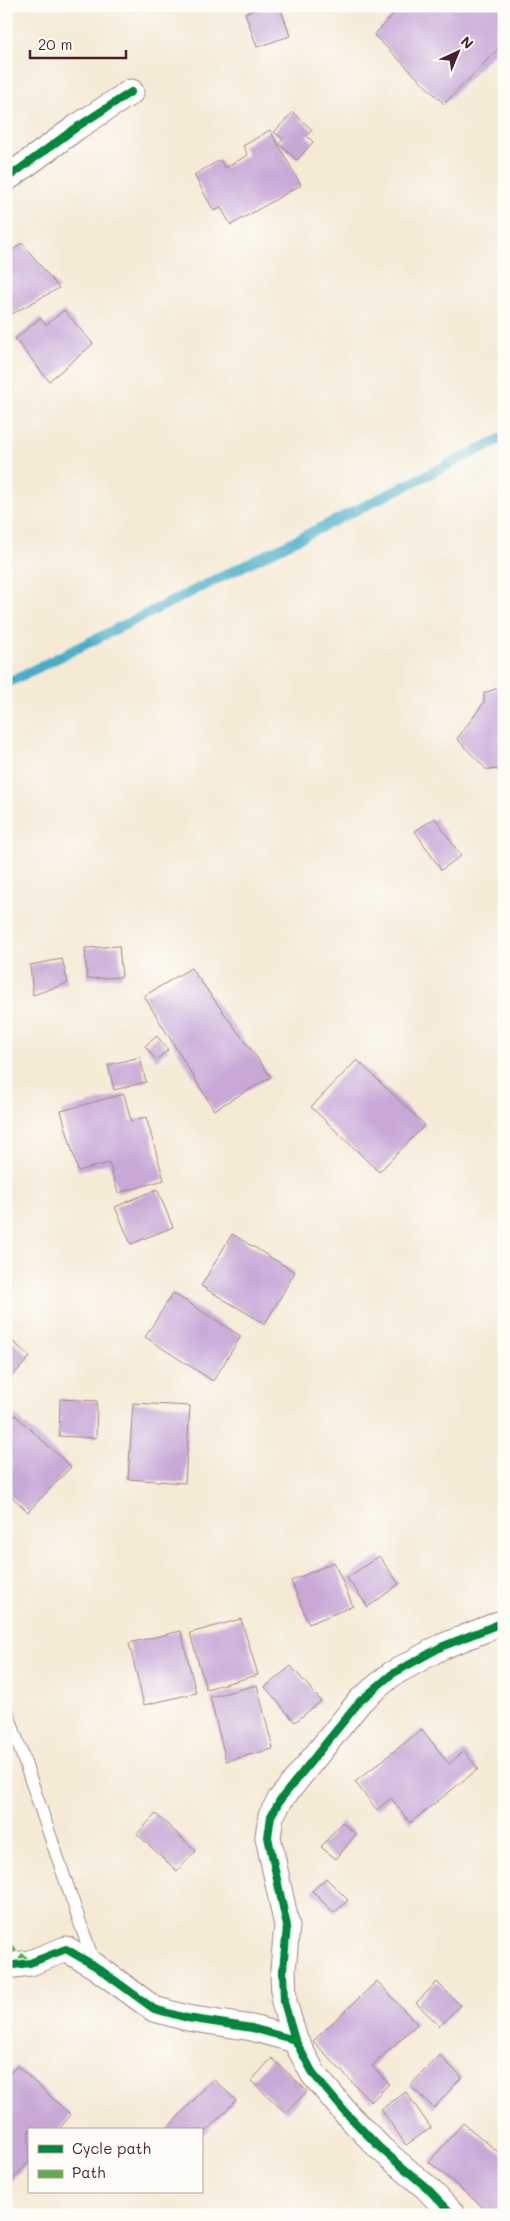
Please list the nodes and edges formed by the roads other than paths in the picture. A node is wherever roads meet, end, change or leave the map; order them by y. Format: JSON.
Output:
{"nodes":[{"id":1,"x":131,"y":92,"type":"dead end"},
{"id":2,"x":6,"y":179,"type":"edge"},
{"id":3,"x":504,"y":1622,"type":"edge"},
{"id":4,"x":6,"y":1708,"type":"edge"},
{"id":5,"x":6,"y":1966,"type":"edge"},
{"id":6,"x":95,"y":1966,"type":"junction"},
{"id":7,"x":295,"y":2040,"type":"junction"},
{"id":8,"x":453,"y":2215,"type":"edge"}],
"edges":[{"from":1,"to":2,"type":"street"},
{"from":3,"to":7,"type":"street"},
{"from":4,"to":6,"type":"lane"},
{"from":5,"to":6,"type":"street"},
{"from":6,"to":7,"type":"street"},
{"from":7,"to":8,"type":"street"}]}
